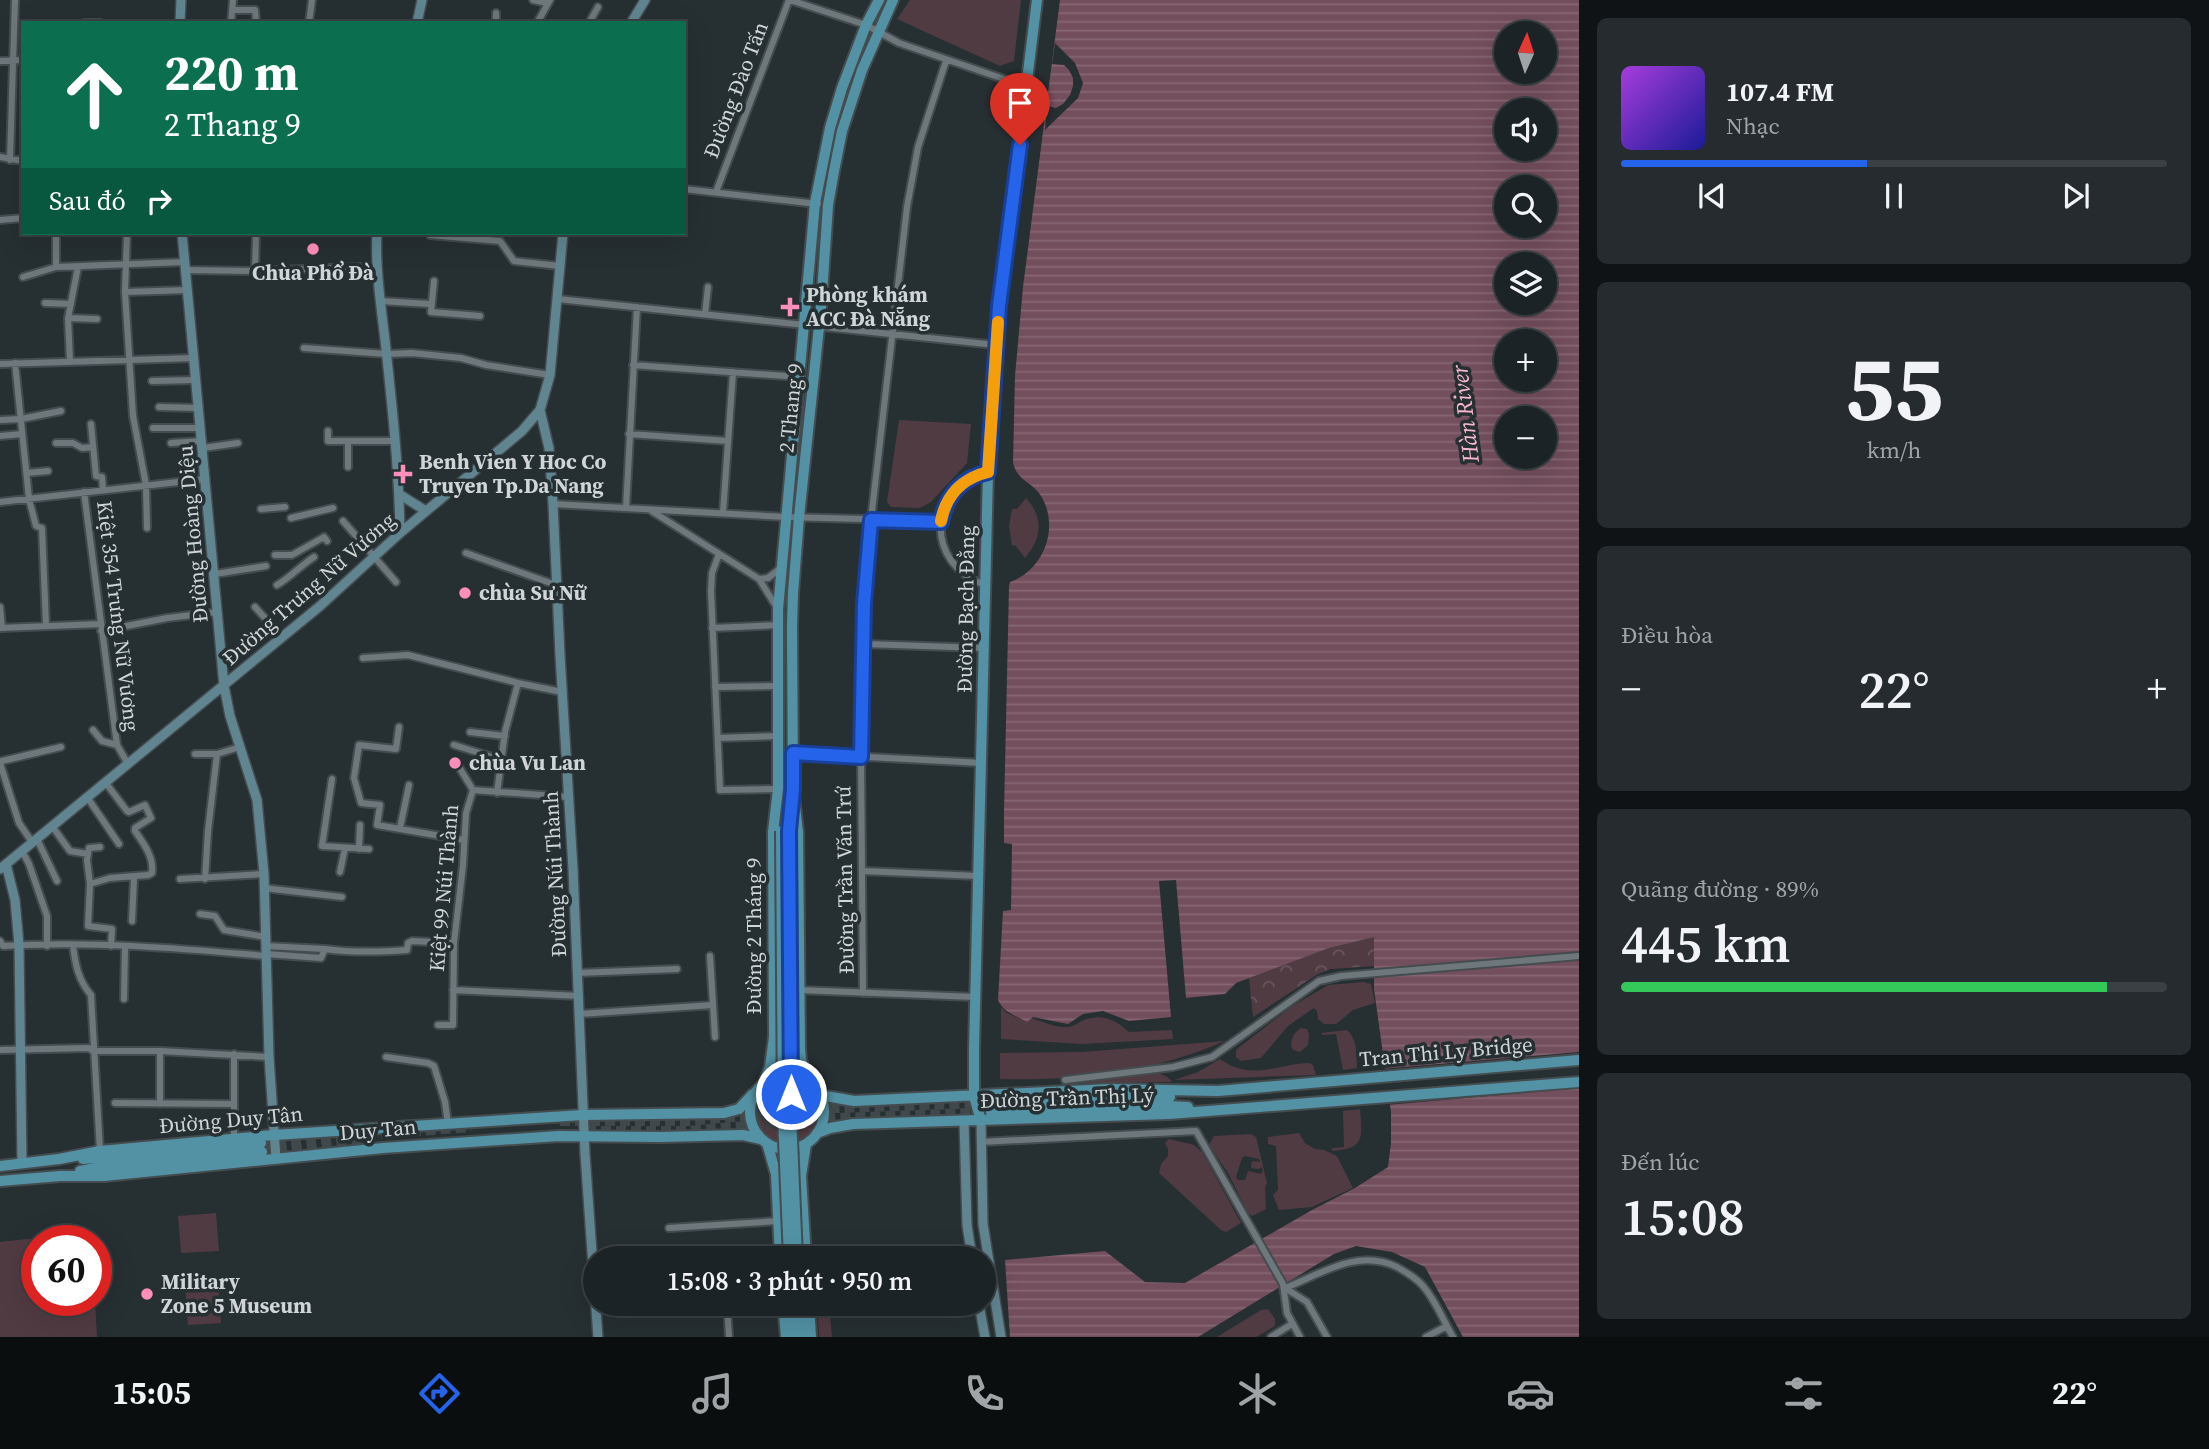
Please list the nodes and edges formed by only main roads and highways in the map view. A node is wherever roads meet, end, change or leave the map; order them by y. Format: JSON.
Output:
{"nodes":[{"id":1,"x":181,"y":0,"type":"edge"},
{"id":2,"x":422,"y":0,"type":"edge"},
{"id":3,"x":645,"y":0,"type":"edge"},
{"id":4,"x":879,"y":0,"type":"edge"},
{"id":5,"x":893,"y":0,"type":"edge"},
{"id":6,"x":1037,"y":0,"type":"edge"},
{"id":7,"x":180,"y":21,"type":"edge"},
{"id":8,"x":417,"y":21,"type":"edge"},
{"id":9,"x":632,"y":21,"type":"edge"},
{"id":10,"x":182,"y":235,"type":"edge"},
{"id":11,"x":377,"y":235,"type":"edge"},
{"id":12,"x":564,"y":235,"type":"edge"},
{"id":13,"x":540,"y":410,"type":"junction"},
{"id":14,"x":399,"y":494,"type":"junction"},
{"id":15,"x":426,"y":511,"type":"junction"},
{"id":16,"x":400,"y":533,"type":"junction"},
{"id":17,"x":224,"y":686,"type":"junction"},
{"id":18,"x":778,"y":789,"type":"junction"},
{"id":19,"x":793,"y":789,"type":"junction"},
{"id":20,"x":785,"y":831,"type":"junction"},
{"id":21,"x":3,"y":866,"type":"edge"},
{"id":22,"x":1579,"y":1060,"type":"edge"},
{"id":23,"x":764,"y":1082,"type":"junction"},
{"id":24,"x":809,"y":1082,"type":"junction"},
{"id":25,"x":1317,"y":1083,"type":"joint"},
{"id":26,"x":1579,"y":1083,"type":"edge"},
{"id":27,"x":1218,"y":1091,"type":"junction"},
{"id":28,"x":754,"y":1094,"type":"junction"},
{"id":29,"x":820,"y":1094,"type":"junction"},
{"id":30,"x":974,"y":1096,"type":"junction"},
{"id":31,"x":894,"y":1099,"type":"junction"},
{"id":32,"x":1319,"y":1104,"type":"joint"},
{"id":33,"x":1222,"y":1110,"type":"junction"},
{"id":34,"x":583,"y":1115,"type":"junction"},
{"id":35,"x":674,"y":1115,"type":"junction"},
{"id":36,"x":964,"y":1121,"type":"junction"},
{"id":37,"x":981,"y":1121,"type":"junction"},
{"id":38,"x":896,"y":1123,"type":"junction"},
{"id":39,"x":416,"y":1126,"type":"junction"},
{"id":40,"x":817,"y":1133,"type":"junction"},
{"id":41,"x":274,"y":1135,"type":"junction"},
{"id":42,"x":584,"y":1137,"type":"junction"},
{"id":43,"x":675,"y":1137,"type":"junction"},
{"id":44,"x":764,"y":1141,"type":"junction"},
{"id":45,"x":806,"y":1144,"type":"junction"},
{"id":46,"x":418,"y":1146,"type":"junction"},
{"id":47,"x":59,"y":1159,"type":"junction"},
{"id":48,"x":276,"y":1159,"type":"junction"},
{"id":49,"x":22,"y":1163,"type":"junction"},
{"id":50,"x":0,"y":1166,"type":"edge"},
{"id":51,"x":60,"y":1176,"type":"junction"},
{"id":52,"x":0,"y":1181,"type":"edge"},
{"id":53,"x":985,"y":1238,"type":"junction"},
{"id":54,"x":969,"y":1240,"type":"junction"},
{"id":55,"x":779,"y":1246,"type":"edge"},
{"id":56,"x":788,"y":1246,"type":"edge"},
{"id":57,"x":796,"y":1246,"type":"edge"},
{"id":58,"x":805,"y":1246,"type":"edge"},
{"id":59,"x":970,"y":1246,"type":"edge"},
{"id":60,"x":784,"y":1316,"type":"edge"},
{"id":61,"x":793,"y":1316,"type":"edge"},
{"id":62,"x":801,"y":1316,"type":"edge"},
{"id":63,"x":810,"y":1316,"type":"edge"},
{"id":64,"x":981,"y":1316,"type":"edge"},
{"id":65,"x":598,"y":1337,"type":"edge"},
{"id":66,"x":786,"y":1337,"type":"edge"},
{"id":67,"x":795,"y":1337,"type":"edge"},
{"id":68,"x":803,"y":1337,"type":"edge"},
{"id":69,"x":811,"y":1337,"type":"edge"},
{"id":70,"x":985,"y":1337,"type":"edge"},
{"id":71,"x":1001,"y":1337,"type":"edge"}],
"edges":[{"from":1,"to":7,"type":"main road"},
{"from":2,"to":8,"type":"main road"},
{"from":3,"to":9,"type":"main road"},
{"from":4,"to":18,"type":"main road","name":"2 Thang 9"},
{"from":5,"to":19,"type":"main road","name":"2 Thang 9"},
{"from":6,"to":30,"type":"main road","name":"Đường Bạch Đằng"},
{"from":10,"to":17,"type":"main road","name":"Đường Hoàng Diệu"},
{"from":11,"to":14,"type":"main road"},
{"from":12,"to":13,"type":"main road","name":"Đường Trưng Nữ Vương"},
{"from":13,"to":15,"type":"main road","name":"Đường Trưng Nữ Vương"},
{"from":13,"to":34,"type":"main road","name":"Đường Núi Thành"},
{"from":14,"to":15,"type":"main road"},
{"from":14,"to":16,"type":"main road"},
{"from":15,"to":16,"type":"main road","name":"Đường Trưng Nữ Vương"},
{"from":16,"to":17,"type":"main road","name":"Đường Trưng Nữ Vương"},
{"from":17,"to":21,"type":"main road","name":"Đường Trưng Nữ Vương"},
{"from":17,"to":41,"type":"main road","name":"Đường Hoàng Diệu"},
{"from":18,"to":20,"type":"main road","name":"2 Thang 9"},
{"from":18,"to":23,"type":"main road","name":"Đường 2 Tháng 9"},
{"from":19,"to":20,"type":"main road","name":"2 Thang 9"},
{"from":19,"to":24,"type":"main road"},
{"from":20,"to":56,"type":"main road","bridge":true},
{"from":20,"to":57,"type":"main road","bridge":true},
{"from":21,"to":49,"type":"main road"},
{"from":22,"to":25,"type":"main road","name":"Tran Thi Ly Bridge"},
{"from":23,"to":24,"type":"main road"},
{"from":23,"to":28,"type":"main road"},
{"from":24,"to":29,"type":"main road"},
{"from":25,"to":27,"type":"main road","name":"Đường Trần Thị Lý"},
{"from":26,"to":32,"type":"main road","name":"Tran Thi Ly Bridge"},
{"from":27,"to":30,"type":"main road","name":"Đường Trần Thị Lý"},
{"from":27,"to":33,"type":"main road"},
{"from":28,"to":35,"type":"main road","name":"Đường Duy Tân"},
{"from":28,"to":44,"type":"main road"},
{"from":29,"to":31,"type":"main road","name":"Đường Trần Thị Lý"},
{"from":29,"to":40,"type":"main road"},
{"from":30,"to":31,"type":"main road","name":"Đường Trần Thị Lý"},
{"from":30,"to":36,"type":"main road"},
{"from":30,"to":37,"type":"main road"},
{"from":31,"to":38,"type":"main road"},
{"from":32,"to":33,"type":"main road","name":"Đường Trần Thị Lý"},
{"from":33,"to":37,"type":"main road","name":"Đường Trần Thị Lý"},
{"from":34,"to":35,"type":"main road","name":"Đường Duy Tân"},
{"from":34,"to":39,"type":"main road","name":"Đường Duy Tân"},
{"from":34,"to":42,"type":"main road","name":"Đường Núi Thành"},
{"from":35,"to":43,"type":"main road"},
{"from":36,"to":37,"type":"main road","name":"Đường Trần Thị Lý"},
{"from":36,"to":38,"type":"main road","name":"Đường Trần Thị Lý"},
{"from":36,"to":54,"type":"main road"},
{"from":37,"to":53,"type":"main road"},
{"from":38,"to":40,"type":"main road","name":"Đường Trần Thị Lý"},
{"from":39,"to":41,"type":"main road","name":"Đường Duy Tân"},
{"from":39,"to":46,"type":"main road"},
{"from":40,"to":45,"type":"main road"},
{"from":41,"to":47,"type":"main road","name":"Đường Duy Tân"},
{"from":41,"to":48,"type":"main road","name":"Đường Hoàng Diệu"},
{"from":42,"to":43,"type":"main road","name":"Duy Tan"},
{"from":42,"to":46,"type":"main road","name":"Duy Tan"},
{"from":42,"to":65,"type":"main road","name":"Đường Núi Thành"},
{"from":43,"to":44,"type":"main road","name":"Duy Tan"},
{"from":44,"to":45,"type":"main road"},
{"from":44,"to":55,"type":"main road"},
{"from":45,"to":58,"type":"main road"},
{"from":46,"to":48,"type":"main road","name":"Duy Tan"},
{"from":47,"to":49,"type":"main road","name":"Đường Duy Tân"},
{"from":47,"to":51,"type":"main road"},
{"from":48,"to":51,"type":"main road","name":"Duy Tan"},
{"from":49,"to":50,"type":"main road","name":"Đường Duy Tân"},
{"from":51,"to":52,"type":"main road","name":"Duy Tan"},
{"from":53,"to":54,"type":"main road"},
{"from":53,"to":71,"type":"main road"},
{"from":54,"to":59,"type":"main road"},
{"from":60,"to":66,"type":"main road"},
{"from":61,"to":67,"type":"main road"},
{"from":62,"to":68,"type":"main road"},
{"from":63,"to":69,"type":"main road"},
{"from":64,"to":70,"type":"main road"}]}
